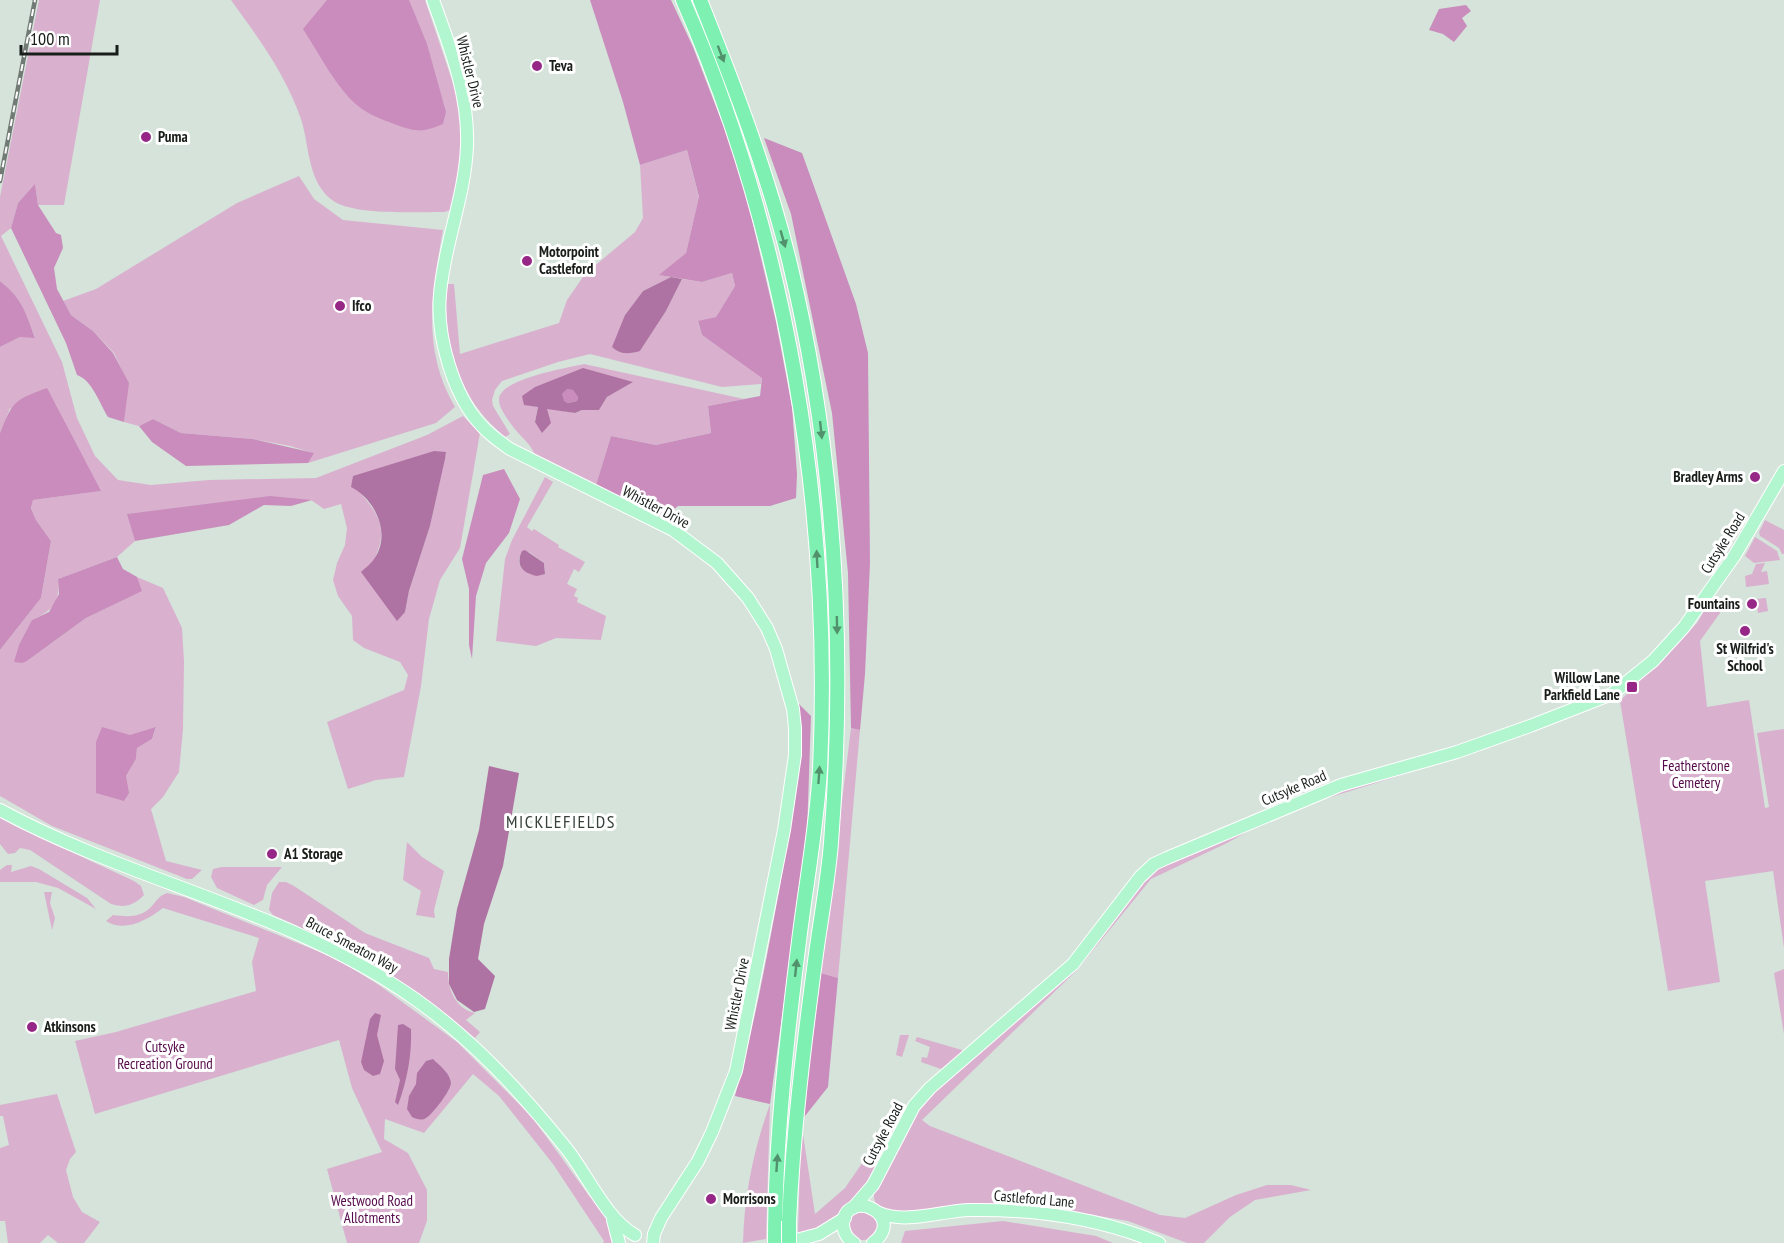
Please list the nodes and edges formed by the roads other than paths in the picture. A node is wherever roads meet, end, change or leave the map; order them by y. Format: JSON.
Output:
{"nodes":[{"id":1,"x":433,"y":0,"type":"edge"},
{"id":2,"x":683,"y":0,"type":"edge"},
{"id":3,"x":700,"y":0,"type":"edge"},
{"id":4,"x":1784,"y":471,"type":"edge"},
{"id":5,"x":0,"y":810,"type":"edge"},
{"id":6,"x":873,"y":1185,"type":"junction"},
{"id":7,"x":878,"y":1212,"type":"junction"},
{"id":8,"x":849,"y":1213,"type":"junction"},
{"id":9,"x":612,"y":1216,"type":"junction"},
{"id":10,"x":661,"y":1218,"type":"junction"},
{"id":11,"x":902,"y":1218,"type":"junction"},
{"id":12,"x":819,"y":1234,"type":"junction"},
{"id":13,"x":637,"y":1235,"type":"junction"},
{"id":14,"x":878,"y":1238,"type":"edge"},
{"id":15,"x":853,"y":1242,"type":"edge"},
{"id":16,"x":620,"y":1243,"type":"edge"},
{"id":17,"x":652,"y":1243,"type":"edge"},
{"id":18,"x":775,"y":1243,"type":"edge"},
{"id":19,"x":787,"y":1243,"type":"edge"},
{"id":20,"x":1159,"y":1243,"type":"edge"}],
"edges":[{"from":1,"to":10,"type":"main road","name":"Whistler Drive"},
{"from":18,"to":2,"type":"highway","one_way":true},
{"from":3,"to":19,"type":"highway","one_way":true,"bridge":true},
{"from":4,"to":6,"type":"main road","name":"Cutsyke Road"},
{"from":5,"to":9,"type":"main road","name":"Bruce Smeaton Way"},
{"from":6,"to":7,"type":"main road","name":"Cutsyke Road"},
{"from":6,"to":8,"type":"main road","name":"Cutsyke Road"},
{"from":7,"to":8,"type":"main road","name":"Castleford Lane"},
{"from":7,"to":11,"type":"main road","name":"Castleford Lane"},
{"from":7,"to":14,"type":"main road","name":"Cutsyke Road"},
{"from":8,"to":12,"type":"main road","name":"Cutsyke Road"},
{"from":8,"to":15,"type":"main road"},
{"from":9,"to":13,"type":"main road","name":"Bruce Smeaton Way"},
{"from":9,"to":16,"type":"main road","name":"Bruce Smeaton Way"},
{"from":10,"to":13,"type":"main road","name":"Whistler Drive"},
{"from":10,"to":17,"type":"main road","name":"Whistler Drive"},
{"from":11,"to":14,"type":"main road"},
{"from":11,"to":20,"type":"main road","name":"Castleford Lane"},
{"from":12,"to":15,"type":"main road","name":"Cutsyke Road"},
{"from":12,"to":19,"type":"main road","name":"Cutsyke Road"},
{"from":13,"to":16,"type":"main road","name":"Whistler Drive"},
{"from":13,"to":17,"type":"main road","name":"Bruce Smeaton Way"}]}
